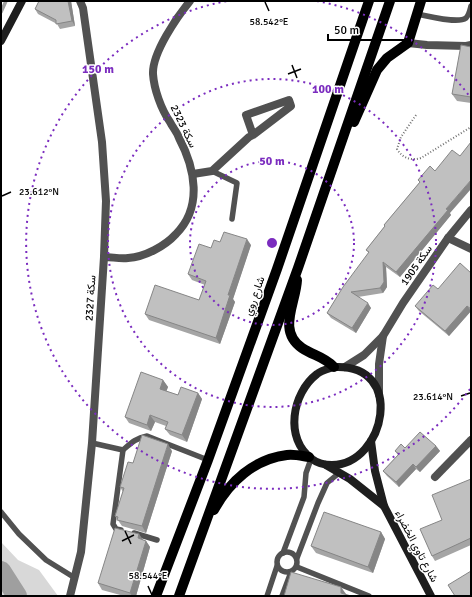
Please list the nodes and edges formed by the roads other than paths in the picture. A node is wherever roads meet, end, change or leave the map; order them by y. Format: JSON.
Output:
{"nodes":[{"id":1,"x":22,"y":1,"type":"edge"},
{"id":2,"x":80,"y":1,"type":"edge"},
{"id":3,"x":190,"y":1,"type":"edge"},
{"id":4,"x":369,"y":1,"type":"edge"},
{"id":5,"x":390,"y":1,"type":"edge"},
{"id":6,"x":421,"y":1,"type":"edge"},
{"id":7,"x":471,"y":6,"type":"edge"},
{"id":8,"x":417,"y":14,"type":"junction"},
{"id":9,"x":1,"y":41,"type":"edge"},
{"id":10,"x":408,"y":43,"type":"junction"},
{"id":11,"x":471,"y":45,"type":"edge"},
{"id":12,"x":253,"y":134,"type":"junction"},
{"id":13,"x":338,"y":152,"type":"junction"},
{"id":14,"x":212,"y":171,"type":"junction"},
{"id":15,"x":193,"y":174,"type":"junction"},
{"id":16,"x":471,"y":210,"type":"edge"},
{"id":17,"x":232,"y":219,"type":"dead end"},
{"id":18,"x":448,"y":238,"type":"junction"},
{"id":19,"x":471,"y":249,"type":"edge"},
{"id":20,"x":104,"y":257,"type":"junction"},
{"id":21,"x":298,"y":268,"type":"junction"},
{"id":22,"x":383,"y":336,"type":"junction"},
{"id":23,"x":334,"y":367,"type":"junction"},
{"id":24,"x":345,"y":367,"type":"junction"},
{"id":25,"x":379,"y":395,"type":"junction"},
{"id":26,"x":471,"y":440,"type":"edge"},
{"id":27,"x":371,"y":441,"type":"junction"},
{"id":28,"x":92,"y":443,"type":"junction"},
{"id":29,"x":123,"y":450,"type":"junction"},
{"id":30,"x":310,"y":458,"type":"junction"},
{"id":31,"x":208,"y":460,"type":"junction"},
{"id":32,"x":326,"y":465,"type":"junction"},
{"id":33,"x":339,"y":473,"type":"junction"},
{"id":34,"x":435,"y":477,"type":"dead end"},
{"id":35,"x":384,"y":506,"type":"junction"},
{"id":36,"x":1,"y":512,"type":"edge"},
{"id":37,"x":200,"y":536,"type":"junction"},
{"id":38,"x":157,"y":540,"type":"dead end"},
{"id":39,"x":283,"y":553,"type":"junction"},
{"id":40,"x":297,"y":558,"type":"junction"},
{"id":41,"x":277,"y":566,"type":"junction"},
{"id":42,"x":297,"y":567,"type":"junction"},
{"id":43,"x":291,"y":572,"type":"junction"},
{"id":44,"x":75,"y":578,"type":"junction"},
{"id":45,"x":70,"y":596,"type":"edge"},
{"id":46,"x":156,"y":596,"type":"edge"},
{"id":47,"x":179,"y":596,"type":"edge"},
{"id":48,"x":267,"y":596,"type":"edge"},
{"id":49,"x":282,"y":596,"type":"edge"},
{"id":50,"x":369,"y":596,"type":"edge"},
{"id":51,"x":430,"y":596,"type":"edge"}],
"edges":[{"from":1,"to":9,"type":"street"},
{"from":2,"to":20,"type":"street","name":"سكة 2327"},
{"from":3,"to":15,"type":"street","name":"سكة 2323"},
{"from":4,"to":31,"type":"main road","name":"شارع روي"},
{"from":5,"to":13,"type":"main road"},
{"from":6,"to":8,"type":"main road"},
{"from":7,"to":8,"type":"lane"},
{"from":8,"to":10,"type":"main road"},
{"from":10,"to":11,"type":"street"},
{"from":10,"to":13,"type":"main road"},
{"from":12,"to":12,"type":"street"},
{"from":12,"to":14,"type":"street"},
{"from":13,"to":21,"type":"main road"},
{"from":14,"to":15,"type":"street"},
{"from":14,"to":17,"type":"lane"},
{"from":15,"to":20,"type":"street","name":"سكة 2323"},
{"from":16,"to":18,"type":"street","name":"سكة 1905"},
{"from":18,"to":19,"type":"street"},
{"from":18,"to":22,"type":"street","name":"سكة 1905"},
{"from":20,"to":28,"type":"street","name":"سكة 2327"},
{"from":21,"to":23,"type":"main road"},
{"from":21,"to":37,"type":"main road"},
{"from":22,"to":24,"type":"street","name":"سكة 1905"},
{"from":22,"to":25,"type":"street","name":"سكة 1905"},
{"from":23,"to":24,"type":"street"},
{"from":23,"to":30,"type":"street"},
{"from":24,"to":25,"type":"street"},
{"from":25,"to":27,"type":"street"},
{"from":26,"to":34,"type":"street"},
{"from":27,"to":32,"type":"street"},
{"from":27,"to":35,"type":"street","name":"شارع تاوي الخضراء"},
{"from":28,"to":29,"type":"lane"},
{"from":28,"to":44,"type":"street","name":"سكة 2327"},
{"from":29,"to":31,"type":"lane"},
{"from":29,"to":38,"type":"lane"},
{"from":30,"to":32,"type":"street"},
{"from":30,"to":37,"type":"main road"},
{"from":30,"to":39,"type":"lane"},
{"from":31,"to":46,"type":"main road","name":"شارع روي"},
{"from":32,"to":33,"type":"street","name":"شارع تاوي الخضراء"},
{"from":33,"to":35,"type":"street","name":"شارع تاوي الخضراء"},
{"from":33,"to":40,"type":"lane"},
{"from":35,"to":51,"type":"street","name":"شارع تاوي الخضراء"},
{"from":36,"to":44,"type":"lane"},
{"from":37,"to":47,"type":"main road"},
{"from":39,"to":40,"type":"lane"},
{"from":39,"to":41,"type":"lane"},
{"from":40,"to":42,"type":"lane"},
{"from":41,"to":43,"type":"lane"},
{"from":41,"to":48,"type":"lane"},
{"from":42,"to":43,"type":"lane"},
{"from":42,"to":50,"type":"lane"},
{"from":43,"to":49,"type":"lane"},
{"from":44,"to":45,"type":"street","name":"سكة 2327"}]}
